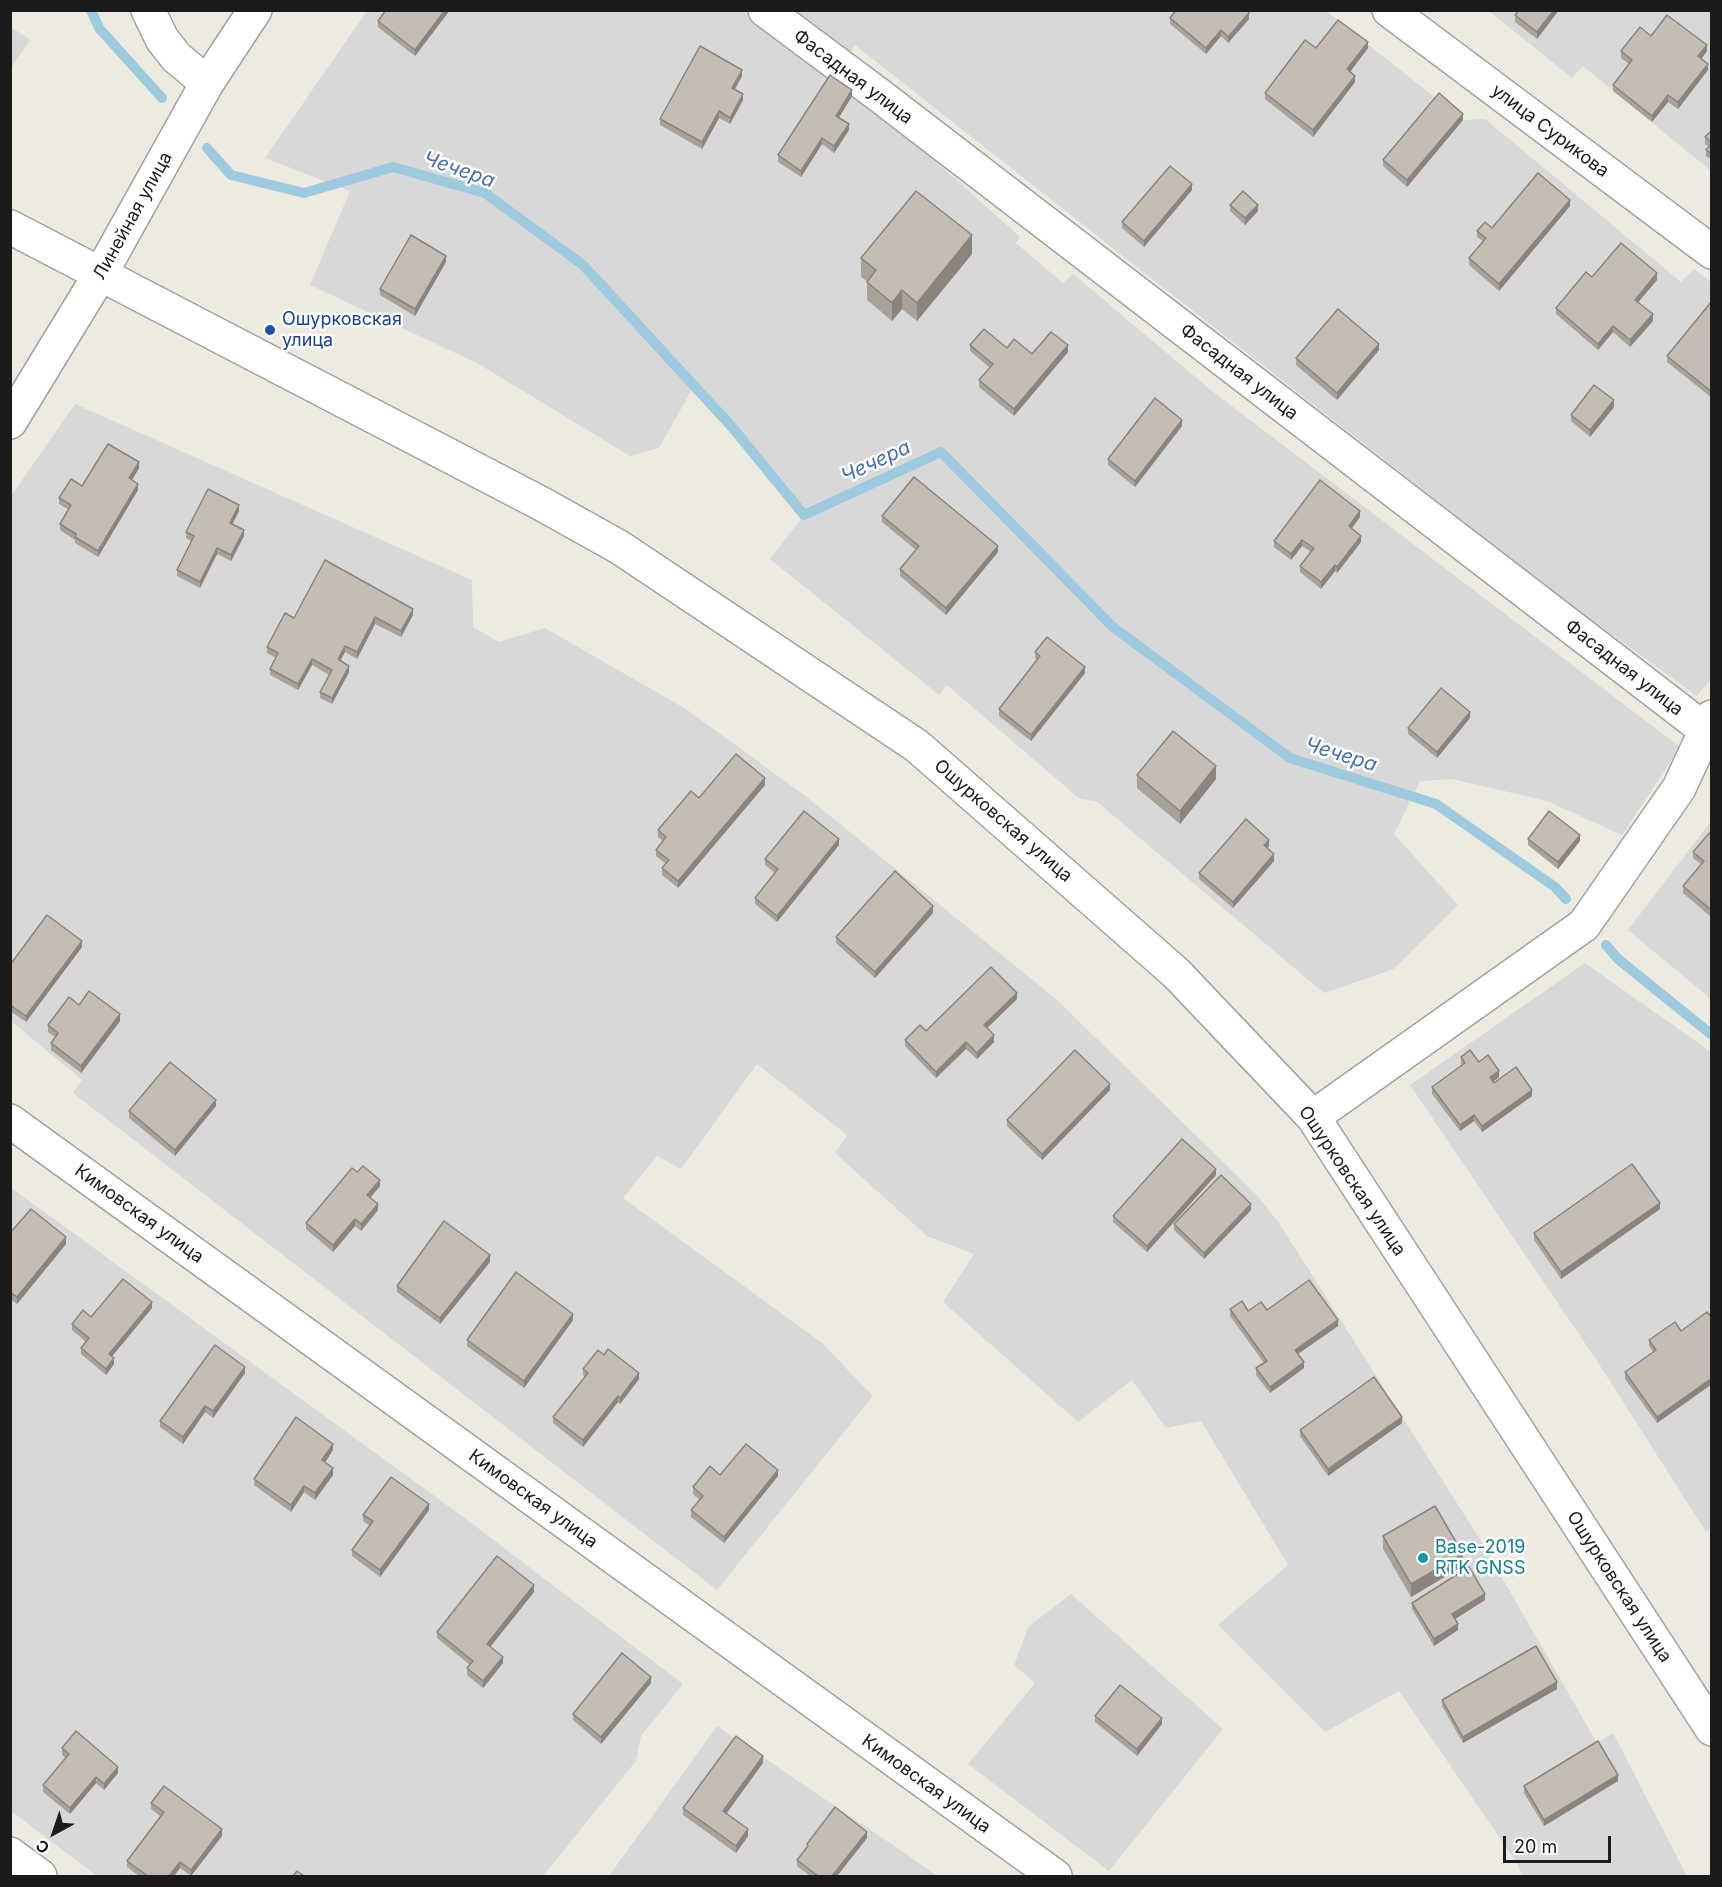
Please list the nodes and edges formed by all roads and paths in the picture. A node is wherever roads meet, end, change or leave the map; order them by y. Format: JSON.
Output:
{"nodes":[{"id":1,"x":148,"y":10,"type":"edge"},
{"id":2,"x":255,"y":10,"type":"edge"},
{"id":3,"x":765,"y":10,"type":"edge"},
{"id":4,"x":1389,"y":10,"type":"edge"},
{"id":5,"x":207,"y":83,"type":"junction"},
{"id":6,"x":10,"y":227,"type":"edge"},
{"id":7,"x":1712,"y":252,"type":"edge"},
{"id":8,"x":101,"y":273,"type":"junction"},
{"id":9,"x":10,"y":422,"type":"edge"},
{"id":10,"x":1709,"y":727,"type":"edge"},
{"id":11,"x":1313,"y":1117,"type":"junction"},
{"id":12,"x":10,"y":1121,"type":"edge"},
{"id":13,"x":1712,"y":1729,"type":"edge"},
{"id":14,"x":10,"y":1854,"type":"edge"},
{"id":15,"x":40,"y":1876,"type":"edge"},
{"id":16,"x":1055,"y":1876,"type":"edge"}],
"edges":[{"from":1,"to":5,"type":"street"},
{"from":2,"to":5,"type":"street","name":"Линейная улица"},
{"from":3,"to":10,"type":"street","name":"Фасадная улица"},
{"from":4,"to":7,"type":"street","name":"улица Сурикова"},
{"from":5,"to":8,"type":"street","name":"Линейная улица"},
{"from":6,"to":8,"type":"street","name":"Ошурковская улица"},
{"from":8,"to":9,"type":"street","name":"Линейная улица"},
{"from":8,"to":11,"type":"street","name":"Ошурковская улица"},
{"from":10,"to":11,"type":"street"},
{"from":11,"to":13,"type":"street","name":"Ошурковская улица"},
{"from":12,"to":16,"type":"street","name":"Кимовская улица"},
{"from":14,"to":15,"type":"street"}]}
